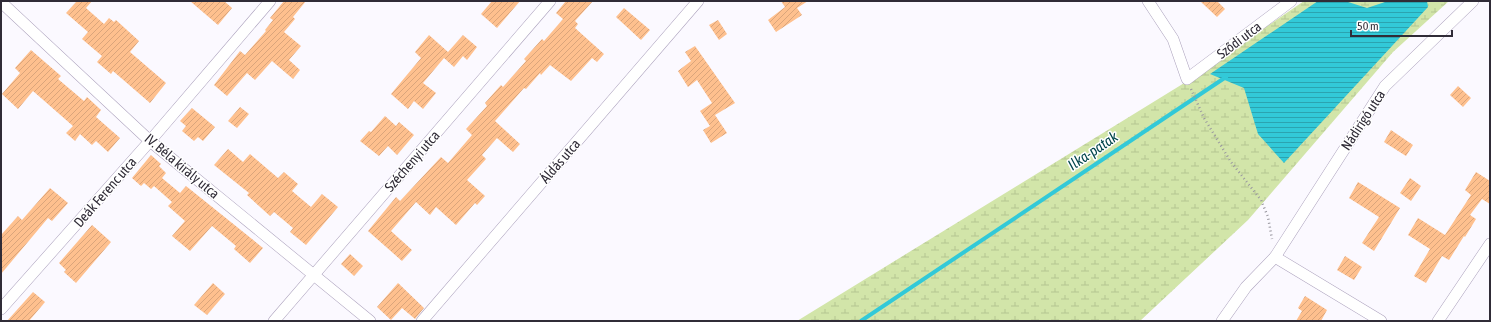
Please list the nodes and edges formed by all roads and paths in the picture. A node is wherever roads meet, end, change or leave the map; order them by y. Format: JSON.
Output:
{"nodes":[{"id":1,"x":270,"y":1,"type":"edge"},
{"id":2,"x":550,"y":1,"type":"edge"},
{"id":3,"x":698,"y":1,"type":"edge"},
{"id":4,"x":1148,"y":1,"type":"edge"},
{"id":5,"x":1291,"y":1,"type":"edge"},
{"id":6,"x":1473,"y":1,"type":"edge"},
{"id":7,"x":1,"y":2,"type":"edge"},
{"id":8,"x":1187,"y":79,"type":"junction"},
{"id":9,"x":150,"y":141,"type":"junction"},
{"id":10,"x":1490,"y":244,"type":"edge"},
{"id":11,"x":1275,"y":257,"type":"junction"},
{"id":12,"x":314,"y":274,"type":"junction"},
{"id":13,"x":1,"y":309,"type":"edge"},
{"id":14,"x":274,"y":321,"type":"edge"},
{"id":15,"x":370,"y":321,"type":"edge"},
{"id":16,"x":422,"y":321,"type":"edge"},
{"id":17,"x":1222,"y":321,"type":"edge"},
{"id":18,"x":1381,"y":321,"type":"edge"},
{"id":19,"x":1438,"y":321,"type":"edge"}],
"edges":[{"from":1,"to":9,"type":"street","name":"Deák Ferenc utca"},
{"from":2,"to":12,"type":"street","name":"Széchenyi utca"},
{"from":3,"to":16,"type":"street","name":"Áldás utca"},
{"from":4,"to":8,"type":"street"},
{"from":5,"to":8,"type":"street","name":"Sződi utca"},
{"from":6,"to":11,"type":"street","name":"Nádirigó utca"},
{"from":7,"to":9,"type":"street","name":"IV. Béla király utca"},
{"from":8,"to":11,"type":"path"},
{"from":9,"to":12,"type":"street","name":"IV. Béla király utca"},
{"from":9,"to":13,"type":"street","name":"Deák Ferenc utca"},
{"from":10,"to":19,"type":"street"},
{"from":11,"to":17,"type":"street","name":"Nádirigó utca"},
{"from":11,"to":18,"type":"street"},
{"from":12,"to":14,"type":"street","name":"Széchenyi utca"},
{"from":12,"to":15,"type":"street","name":"IV. Béla király utca"}]}
